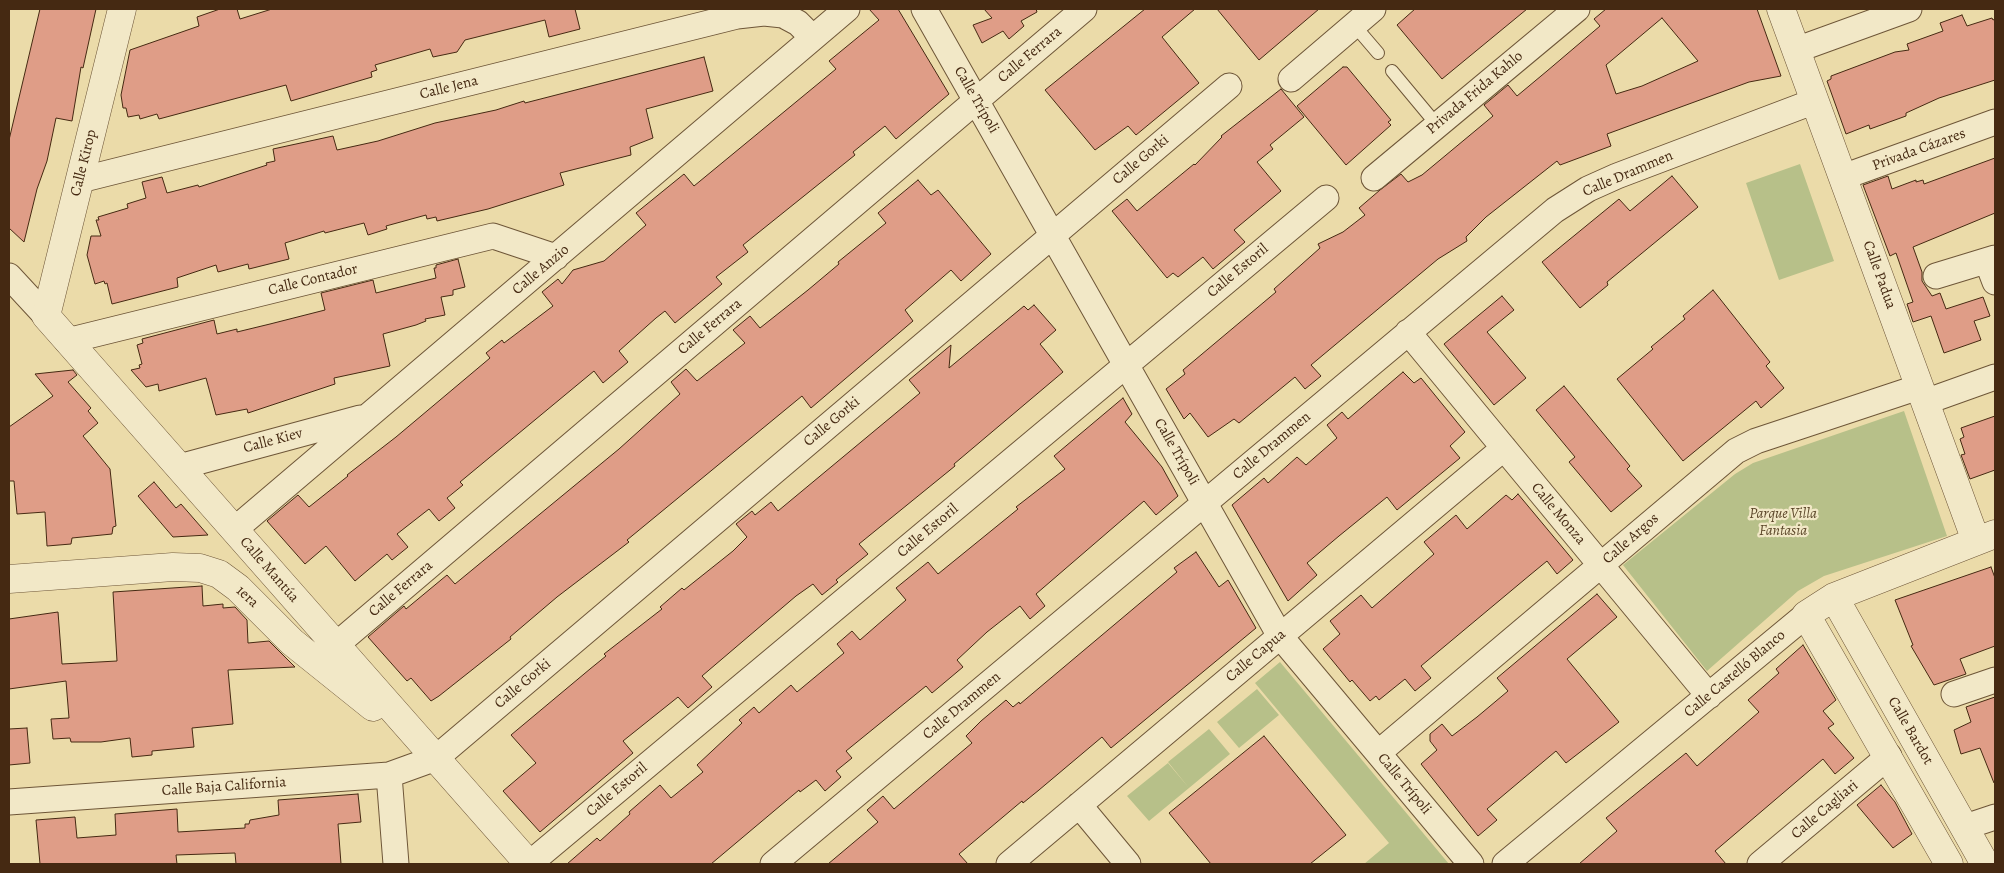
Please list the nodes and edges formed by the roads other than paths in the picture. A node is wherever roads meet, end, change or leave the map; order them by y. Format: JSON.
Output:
{"nodes":[{"id":1,"x":847,"y":9,"type":"edge"},
{"id":2,"x":924,"y":9,"type":"edge"},
{"id":3,"x":1084,"y":9,"type":"edge"},
{"id":4,"x":1373,"y":9,"type":"edge"},
{"id":5,"x":1576,"y":9,"type":"edge"},
{"id":6,"x":1781,"y":9,"type":"edge"},
{"id":7,"x":1909,"y":9,"type":"edge"},
{"id":8,"x":127,"y":10,"type":"edge"},
{"id":9,"x":1354,"y":25,"type":"junction"},
{"id":10,"x":813,"y":38,"type":"junction"},
{"id":11,"x":1796,"y":50,"type":"junction"},
{"id":12,"x":1378,"y":53,"type":"dead end"},
{"id":13,"x":1392,"y":71,"type":"dead end"},
{"id":14,"x":1291,"y":79,"type":"dead end"},
{"id":15,"x":1229,"y":86,"type":"dead end"},
{"id":16,"x":976,"y":101,"type":"junction"},
{"id":17,"x":1815,"y":102,"type":"junction"},
{"id":18,"x":1995,"y":122,"type":"edge"},
{"id":19,"x":1437,"y":125,"type":"junction"},
{"id":20,"x":1843,"y":177,"type":"junction"},
{"id":21,"x":1374,"y":178,"type":"dead end"},
{"id":22,"x":80,"y":180,"type":"junction"},
{"id":23,"x":1326,"y":198,"type":"dead end"},
{"id":24,"x":1053,"y":235,"type":"junction"},
{"id":25,"x":556,"y":257,"type":"junction"},
{"id":26,"x":1993,"y":267,"type":"edge"},
{"id":27,"x":9,"y":276,"type":"edge"},
{"id":28,"x":1936,"y":276,"type":"dead end"},
{"id":29,"x":46,"y":316,"type":"junction"},
{"id":30,"x":1408,"y":332,"type":"junction"},
{"id":31,"x":68,"y":340,"type":"junction"},
{"id":32,"x":1126,"y":365,"type":"junction"},
{"id":33,"x":1995,"y":376,"type":"edge"},
{"id":34,"x":1922,"y":394,"type":"junction"},
{"id":35,"x":367,"y":416,"type":"junction"},
{"id":36,"x":1504,"y":448,"type":"junction"},
{"id":37,"x":179,"y":467,"type":"junction"},
{"id":38,"x":1205,"y":503,"type":"junction"},
{"id":39,"x":234,"y":530,"type":"junction"},
{"id":40,"x":1986,"y":538,"type":"edge"},
{"id":41,"x":1601,"y":565,"type":"junction"},
{"id":42,"x":9,"y":579,"type":"edge"},
{"id":43,"x":1834,"y":597,"type":"junction"},
{"id":44,"x":1806,"y":615,"type":"junction"},
{"id":45,"x":1280,"y":636,"type":"junction"},
{"id":46,"x":336,"y":645,"type":"junction"},
{"id":47,"x":1995,"y":680,"type":"edge"},
{"id":48,"x":1954,"y":694,"type":"dead end"},
{"id":49,"x":1709,"y":696,"type":"junction"},
{"id":50,"x":1378,"y":753,"type":"junction"},
{"id":51,"x":1889,"y":756,"type":"junction"},
{"id":52,"x":436,"y":758,"type":"junction"},
{"id":53,"x":389,"y":775,"type":"junction"},
{"id":54,"x":9,"y":802,"type":"edge"},
{"id":55,"x":1079,"y":805,"type":"junction"},
{"id":56,"x":1995,"y":817,"type":"edge"},
{"id":57,"x":1965,"y":827,"type":"junction"},
{"id":58,"x":396,"y":864,"type":"edge"},
{"id":59,"x":529,"y":864,"type":"edge"},
{"id":60,"x":773,"y":864,"type":"edge"},
{"id":61,"x":1009,"y":864,"type":"edge"},
{"id":62,"x":1128,"y":864,"type":"edge"},
{"id":63,"x":1471,"y":864,"type":"edge"},
{"id":64,"x":1505,"y":864,"type":"edge"},
{"id":65,"x":1760,"y":864,"type":"edge"},
{"id":66,"x":1949,"y":864,"type":"edge"},
{"id":67,"x":1985,"y":864,"type":"edge"}],
"edges":[{"from":1,"to":10,"type":"street","name":"Calle Anzio"},
{"from":2,"to":16,"type":"street","name":"Calle Trípoli"},
{"from":3,"to":16,"type":"street","name":"Calle Ferrara"},
{"from":4,"to":9,"type":"street"},
{"from":5,"to":19,"type":"street","name":"Privada Frida Kahlo"},
{"from":6,"to":11,"type":"street","name":"Calle Padua"},
{"from":7,"to":11,"type":"street"},
{"from":8,"to":22,"type":"street","name":"Calle Kirop"},
{"from":9,"to":12,"type":"lane"},
{"from":9,"to":14,"type":"street"},
{"from":10,"to":22,"type":"street","name":"Calle Jena"},
{"from":10,"to":25,"type":"street","name":"Calle Anzio"},
{"from":11,"to":17,"type":"street","name":"Calle Padua"},
{"from":13,"to":19,"type":"lane"},
{"from":15,"to":24,"type":"street","name":"Calle Gorki"},
{"from":16,"to":24,"type":"street","name":"Calle Trípoli"},
{"from":16,"to":46,"type":"street","name":"Calle Ferrara"},
{"from":17,"to":20,"type":"street","name":"Calle Padua"},
{"from":17,"to":30,"type":"street","name":"Calle Drammen"},
{"from":18,"to":20,"type":"street","name":"Privada Cázares"},
{"from":19,"to":21,"type":"street","name":"Privada Frida Kahlo"},
{"from":20,"to":34,"type":"street","name":"Calle Padua"},
{"from":22,"to":29,"type":"street","name":"Calle Kirop"},
{"from":23,"to":32,"type":"street","name":"Calle Estoril"},
{"from":24,"to":32,"type":"street","name":"Calle Trípoli"},
{"from":24,"to":52,"type":"street","name":"Calle Gorki"},
{"from":25,"to":31,"type":"street","name":"Calle Contador"},
{"from":25,"to":35,"type":"street","name":"Calle Anzio"},
{"from":26,"to":28,"type":"street"},
{"from":27,"to":29,"type":"street","name":"Calle Mantúa"},
{"from":29,"to":31,"type":"street","name":"Calle Mantúa"},
{"from":30,"to":36,"type":"street","name":"Calle Monza"},
{"from":30,"to":38,"type":"street","name":"Calle Drammen"},
{"from":31,"to":37,"type":"street","name":"Calle Mantúa"},
{"from":32,"to":38,"type":"street","name":"Calle Trípoli"},
{"from":32,"to":59,"type":"street","name":"Calle Estoril"},
{"from":33,"to":34,"type":"street","name":"Calle Argos"},
{"from":34,"to":40,"type":"street","name":"Calle Padua"},
{"from":34,"to":41,"type":"street","name":"Calle Argos"},
{"from":35,"to":37,"type":"street","name":"Calle Kiev"},
{"from":35,"to":39,"type":"street","name":"Calle Anzio"},
{"from":36,"to":41,"type":"street","name":"Calle Monza"},
{"from":36,"to":45,"type":"street","name":"Calle Capua"},
{"from":37,"to":39,"type":"street","name":"Calle Mantúa"},
{"from":38,"to":45,"type":"street","name":"Calle Trípoli"},
{"from":38,"to":60,"type":"street","name":"Calle Drammen"},
{"from":39,"to":46,"type":"street","name":"Calle Mantúa"},
{"from":40,"to":43,"type":"street","name":"Calle Castelló Blanco"},
{"from":41,"to":49,"type":"street","name":"Calle Monza"},
{"from":41,"to":50,"type":"street","name":"Calle Argos"},
{"from":42,"to":52,"type":"street","name":"1era"},
{"from":43,"to":44,"type":"street","name":"Calle Castelló Blanco"},
{"from":43,"to":57,"type":"street","name":"Calle Bardot"},
{"from":44,"to":49,"type":"street","name":"Calle Castelló Blanco"},
{"from":44,"to":51,"type":"street","name":"Calle Bardot"},
{"from":45,"to":50,"type":"street","name":"Calle Trípoli"},
{"from":45,"to":55,"type":"street","name":"Calle Capua"},
{"from":46,"to":52,"type":"street","name":"Calle Mantúa"},
{"from":47,"to":48,"type":"street"},
{"from":49,"to":64,"type":"street","name":"Calle Castelló Blanco"},
{"from":50,"to":63,"type":"street","name":"Calle Trípoli"},
{"from":51,"to":65,"type":"street","name":"Calle Cagliari"},
{"from":51,"to":66,"type":"street","name":"Calle Bardot"},
{"from":52,"to":53,"type":"street","name":"Calle Baja California"},
{"from":52,"to":59,"type":"street","name":"Calle Mantúa"},
{"from":53,"to":54,"type":"street","name":"Calle Baja California"},
{"from":53,"to":58,"type":"street"},
{"from":55,"to":61,"type":"street","name":"Calle Capua"},
{"from":55,"to":62,"type":"street"},
{"from":56,"to":57,"type":"street"},
{"from":57,"to":67,"type":"street","name":"Calle Bardot"}]}
